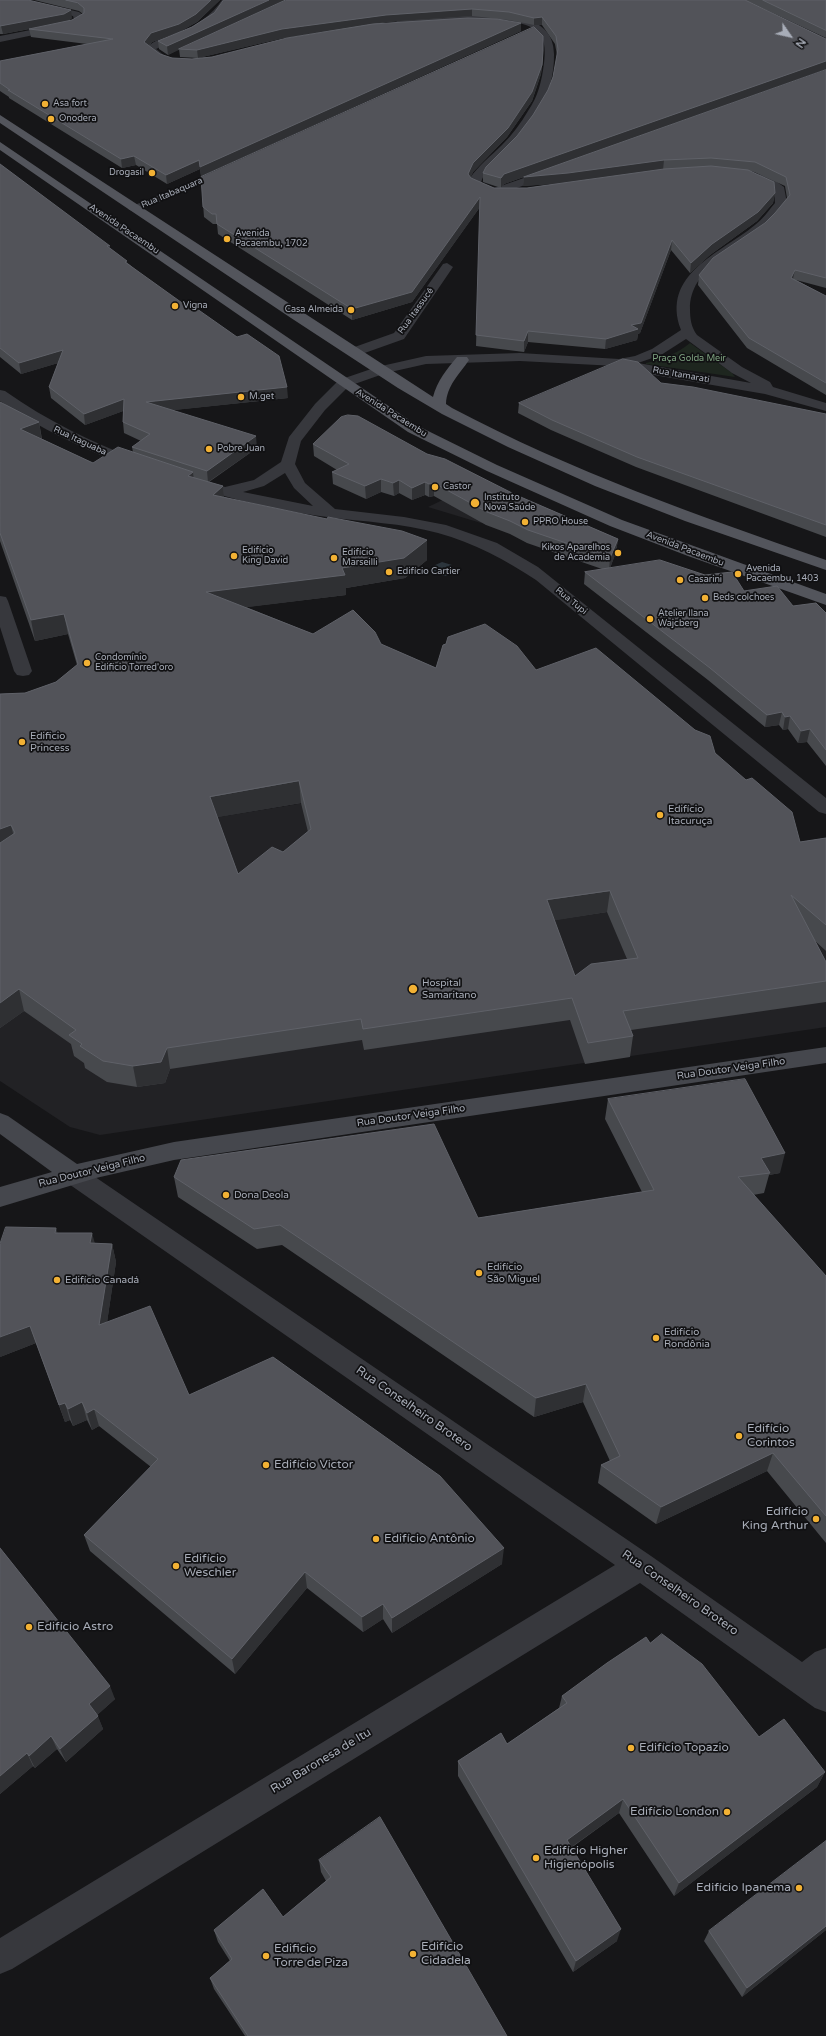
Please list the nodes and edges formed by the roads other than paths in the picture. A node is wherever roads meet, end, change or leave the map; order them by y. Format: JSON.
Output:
{"nodes":[{"id":1,"x":15,"y":0,"type":"edge"},
{"id":2,"x":226,"y":0,"type":"edge"},
{"id":3,"x":391,"y":24,"type":"edge"},
{"id":4,"x":539,"y":28,"type":"junction"},
{"id":5,"x":524,"y":34,"type":"edge"},
{"id":6,"x":0,"y":39,"type":"edge"},
{"id":7,"x":178,"y":53,"type":"edge"},
{"id":8,"x":164,"y":59,"type":"junction"},
{"id":9,"x":182,"y":62,"type":"edge"},
{"id":10,"x":0,"y":118,"type":"edge"},
{"id":11,"x":0,"y":145,"type":"edge"},
{"id":12,"x":241,"y":163,"type":"edge"},
{"id":13,"x":559,"y":169,"type":"edge"},
{"id":14,"x":734,"y":173,"type":"edge"},
{"id":15,"x":492,"y":193,"type":"junction"},
{"id":16,"x":524,"y":194,"type":"edge"},
{"id":17,"x":134,"y":209,"type":"junction"},
{"id":18,"x":448,"y":267,"type":"dead end"},
{"id":19,"x":687,"y":332,"type":"junction"},
{"id":20,"x":354,"y":352,"type":"junction"},
{"id":21,"x":462,"y":360,"type":"junction"},
{"id":22,"x":616,"y":362,"type":"junction"},
{"id":23,"x":382,"y":370,"type":"junction"},
{"id":24,"x":399,"y":381,"type":"junction"},
{"id":25,"x":344,"y":383,"type":"junction"},
{"id":26,"x":767,"y":390,"type":"junction"},
{"id":27,"x":0,"y":394,"type":"edge"},
{"id":28,"x":359,"y":394,"type":"junction"},
{"id":29,"x":439,"y":405,"type":"junction"},
{"id":30,"x":826,"y":407,"type":"edge"},
{"id":31,"x":288,"y":464,"type":"junction"},
{"id":32,"x":147,"y":469,"type":"edge"},
{"id":33,"x":177,"y":478,"type":"edge"},
{"id":34,"x":222,"y":491,"type":"junction"},
{"id":35,"x":329,"y":512,"type":"junction"},
{"id":36,"x":826,"y":565,"type":"edge"},
{"id":37,"x":826,"y":600,"type":"edge"},
{"id":38,"x":0,"y":601,"type":"edge"},
{"id":39,"x":24,"y":672,"type":"dead end"},
{"id":40,"x":826,"y":808,"type":"edge"},
{"id":41,"x":826,"y":1055,"type":"edge"},
{"id":42,"x":0,"y":1122,"type":"edge"},
{"id":43,"x":74,"y":1175,"type":"junction"},
{"id":44,"x":0,"y":1197,"type":"edge"},
{"id":45,"x":641,"y":1566,"type":"junction"},
{"id":46,"x":826,"y":1663,"type":"edge"},
{"id":47,"x":802,"y":1680,"type":"junction"},
{"id":48,"x":826,"y":1697,"type":"edge"},
{"id":49,"x":0,"y":1957,"type":"edge"}],
"edges":[{"from":1,"to":6,"type":"street"},
{"from":2,"to":8,"type":"street"},
{"from":3,"to":4,"type":"street"},
{"from":4,"to":5,"type":"street"},
{"from":4,"to":15,"type":"street"},
{"from":7,"to":8,"type":"street"},
{"from":8,"to":9,"type":"street"},
{"from":10,"to":17,"type":"main road"},
{"from":11,"to":25,"type":"main road","name":"Avenida Pacaembu"},
{"from":12,"to":17,"type":"street","name":"Rua Itabaquara"},
{"from":13,"to":15,"type":"street"},
{"from":14,"to":19,"type":"street"},
{"from":15,"to":16,"type":"street"},
{"from":17,"to":20,"type":"main road"},
{"from":18,"to":20,"type":"street","name":"Rua Itassucê"},
{"from":19,"to":22,"type":"street"},
{"from":19,"to":26,"type":"street"},
{"from":20,"to":23,"type":"main road"},
{"from":21,"to":22,"type":"street","name":"Rua Itamarati"},
{"from":21,"to":23,"type":"street","name":"Rua Itamarati"},
{"from":21,"to":24,"type":"street","name":"Rua Itamarati"},
{"from":21,"to":29,"type":"main road"},
{"from":22,"to":26,"type":"street","name":"Rua Itamarati"},
{"from":23,"to":24,"type":"main road"},
{"from":23,"to":25,"type":"street","name":"Rua Itamarati"},
{"from":24,"to":28,"type":"street","name":"Rua Itamarati"},
{"from":24,"to":29,"type":"main road"},
{"from":25,"to":28,"type":"main road","name":"Avenida Pacaembu"},
{"from":25,"to":31,"type":"street"},
{"from":26,"to":30,"type":"street","name":"Rua Itamarati"},
{"from":27,"to":32,"type":"street","name":"Rua Itaguaba"},
{"from":28,"to":37,"type":"main road","name":"Avenida Pacaembu"},
{"from":29,"to":36,"type":"main road"},
{"from":31,"to":34,"type":"street"},
{"from":31,"to":35,"type":"street"},
{"from":33,"to":34,"type":"street"},
{"from":34,"to":35,"type":"street"},
{"from":35,"to":40,"type":"street","name":"Rua Tupi"},
{"from":38,"to":39,"type":"street"},
{"from":41,"to":43,"type":"street","name":"Rua Doutor Veiga Filho"},
{"from":42,"to":43,"type":"street","name":"Rua Conselheiro Brotero"},
{"from":43,"to":44,"type":"street","name":"Rua Doutor Veiga Filho"},
{"from":43,"to":45,"type":"street","name":"Rua Conselheiro Brotero"},
{"from":45,"to":47,"type":"street","name":"Rua Conselheiro Brotero"},
{"from":45,"to":49,"type":"street","name":"Rua Baronesa de Itu"},
{"from":46,"to":47,"type":"street"},
{"from":47,"to":48,"type":"street","name":"Rua Conselheiro Brotero"}]}
